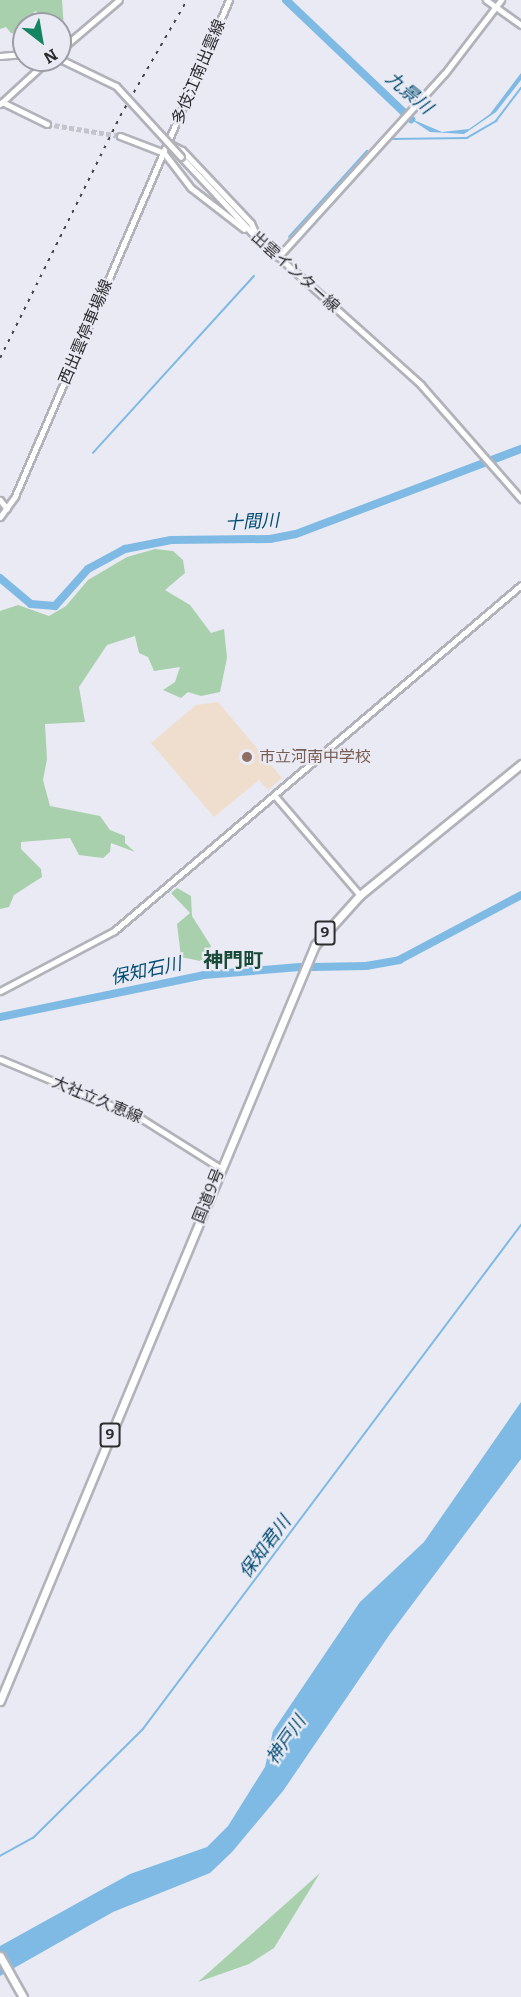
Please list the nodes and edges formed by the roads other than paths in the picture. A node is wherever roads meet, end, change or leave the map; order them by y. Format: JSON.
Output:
{"nodes":[{"id":1,"x":119,"y":0,"type":"edge"},
{"id":2,"x":229,"y":0,"type":"edge"},
{"id":3,"x":486,"y":0,"type":"edge"},
{"id":4,"x":501,"y":0,"type":"edge"},
{"id":5,"x":496,"y":7,"type":"junction"},
{"id":6,"x":521,"y":25,"type":"edge"},
{"id":7,"x":72,"y":40,"type":"edge"},
{"id":8,"x":72,"y":65,"type":"edge"},
{"id":9,"x":35,"y":72,"type":"edge"},
{"id":10,"x":1,"y":103,"type":"edge"},
{"id":11,"x":47,"y":124,"type":"tunnel mouth"},
{"id":12,"x":120,"y":136,"type":"tunnel mouth"},
{"id":13,"x":169,"y":144,"type":"junction"},
{"id":14,"x":164,"y":153,"type":"junction"},
{"id":15,"x":157,"y":169,"type":"junction"},
{"id":16,"x":172,"y":169,"type":"junction"},
{"id":17,"x":255,"y":236,"type":"junction"},
{"id":18,"x":278,"y":257,"type":"junction"},
{"id":19,"x":0,"y":500,"type":"edge"},
{"id":20,"x":521,"y":500,"type":"edge"},
{"id":21,"x":7,"y":509,"type":"junction"},
{"id":22,"x":0,"y":517,"type":"edge"},
{"id":23,"x":521,"y":585,"type":"edge"},
{"id":24,"x":521,"y":764,"type":"edge"},
{"id":25,"x":275,"y":796,"type":"junction"},
{"id":26,"x":360,"y":895,"type":"junction"},
{"id":27,"x":0,"y":991,"type":"edge"},
{"id":28,"x":0,"y":1059,"type":"edge"},
{"id":29,"x":220,"y":1168,"type":"junction"},
{"id":30,"x":0,"y":1701,"type":"edge"},
{"id":31,"x":0,"y":1956,"type":"edge"},
{"id":32,"x":23,"y":1997,"type":"edge"}],
"edges":[{"from":1,"to":7,"type":"main road"},
{"from":2,"to":13,"type":"main road","name":"多伎江南出雲線"},
{"from":3,"to":5,"type":"main road"},
{"from":4,"to":5,"type":"main road"},
{"from":5,"to":6,"type":"main road"},
{"from":5,"to":18,"type":"main road"},
{"from":8,"to":17,"type":"main road","name":"出雲インター線","bridge":true},
{"from":9,"to":10,"type":"main road"},
{"from":10,"to":11,"type":"main road"},
{"from":12,"to":14,"type":"main road"},
{"from":13,"to":14,"type":"main road","name":"西出雲停車場線"},
{"from":13,"to":17,"type":"main road"},
{"from":14,"to":15,"type":"main road","name":"西出雲停車場線"},
{"from":14,"to":16,"type":"main road"},
{"from":15,"to":16,"type":"main road"},
{"from":15,"to":21,"type":"main road","name":"西出雲停車場線"},
{"from":16,"to":17,"type":"main road"},
{"from":17,"to":18,"type":"main road","name":"出雲インター線"},
{"from":18,"to":20,"type":"main road","name":"出雲インター線"},
{"from":19,"to":21,"type":"main road"},
{"from":21,"to":22,"type":"main road","name":"西出雲停車場線"},
{"from":23,"to":25,"type":"main road"},
{"from":24,"to":26,"type":"highway","name":"国道9号","number":"9"},
{"from":25,"to":26,"type":"main road"},
{"from":25,"to":27,"type":"main road"},
{"from":26,"to":29,"type":"highway","name":"国道9号","number":"9"},
{"from":28,"to":29,"type":"main road","name":"大社立久恵線"},
{"from":29,"to":30,"type":"highway","name":"国道9号","number":"9"},
{"from":31,"to":32,"type":"highway"}]}
